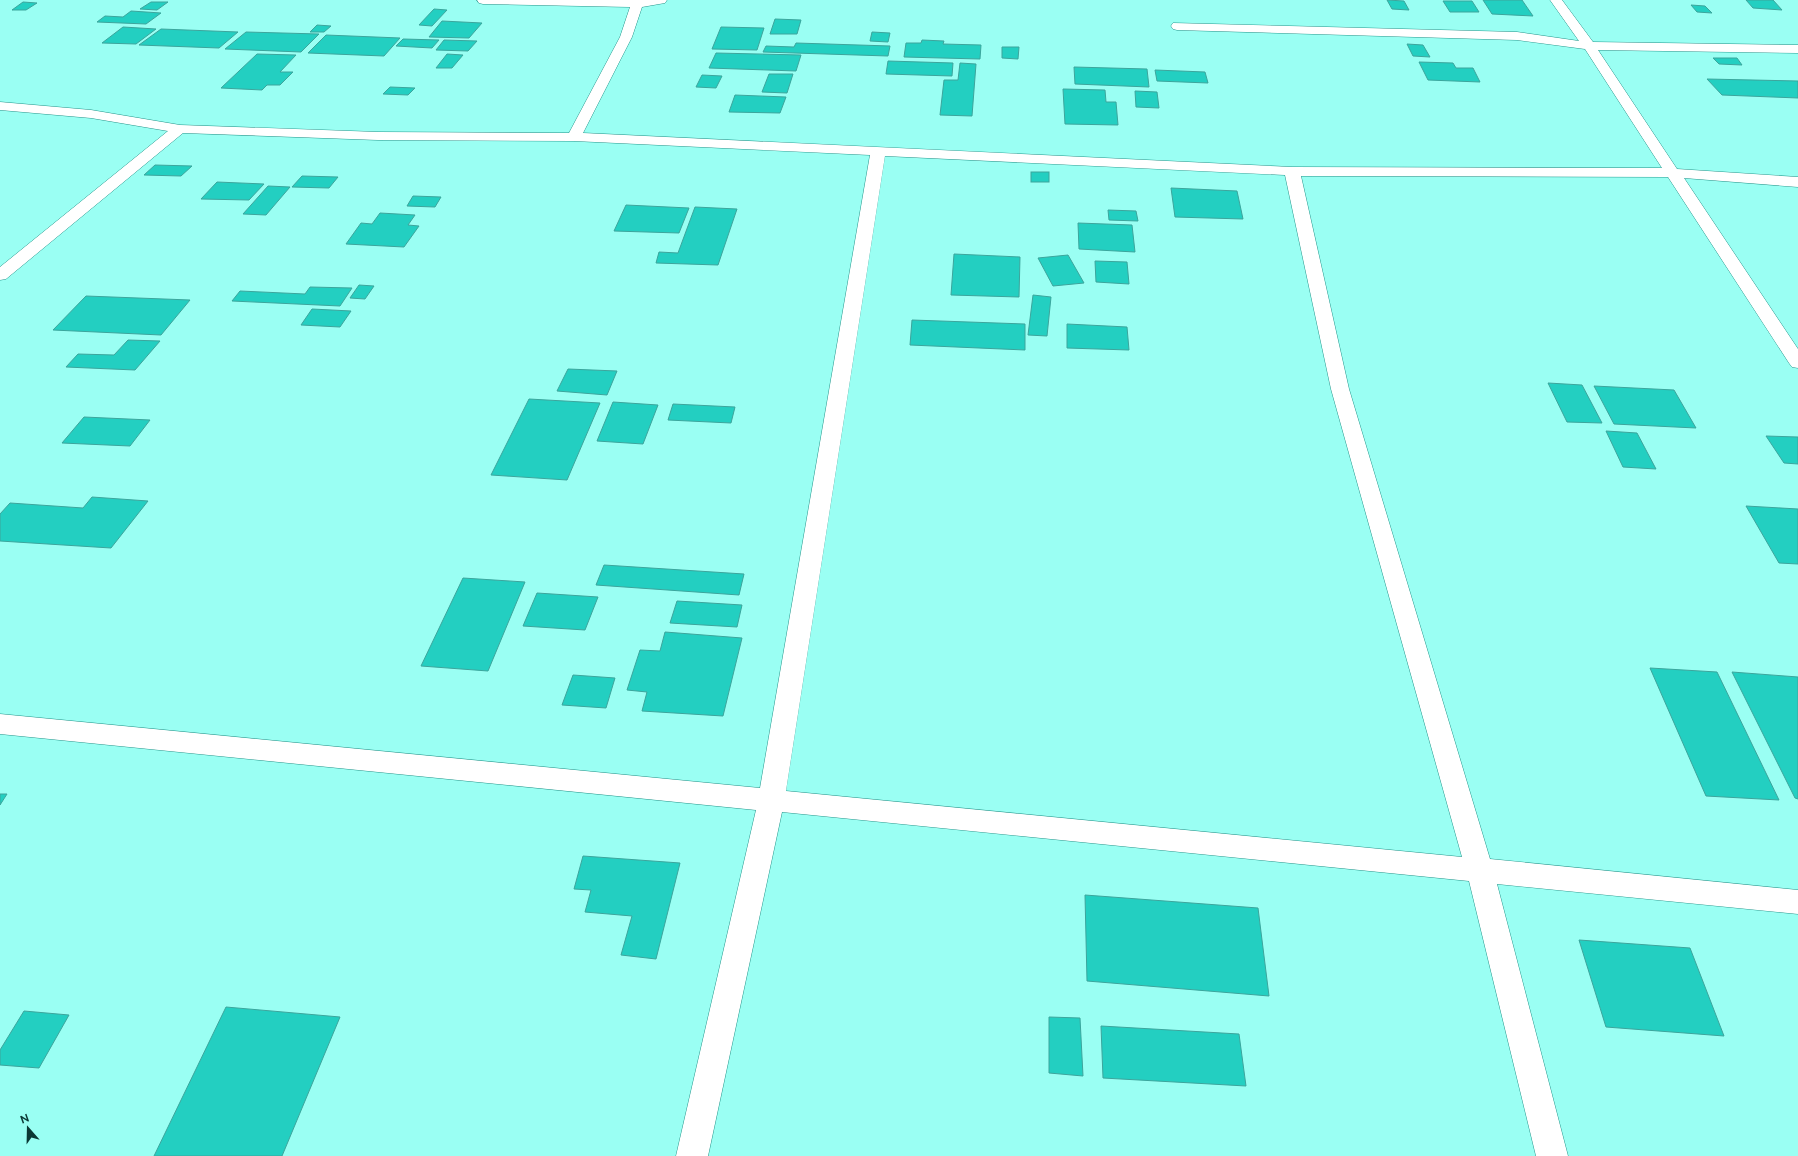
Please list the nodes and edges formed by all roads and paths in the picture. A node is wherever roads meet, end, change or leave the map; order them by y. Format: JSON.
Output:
{"nodes":[{"id":1,"x":483,"y":0,"type":"edge"},
{"id":2,"x":661,"y":0,"type":"edge"},
{"id":3,"x":1556,"y":0,"type":"edge"},
{"id":4,"x":638,"y":2,"type":"edge"},
{"id":5,"x":1177,"y":26,"type":"dead end"},
{"id":6,"x":1589,"y":46,"type":"junction"},
{"id":7,"x":1798,"y":50,"type":"edge"},
{"id":8,"x":0,"y":106,"type":"edge"},
{"id":9,"x":180,"y":129,"type":"junction"},
{"id":10,"x":574,"y":137,"type":"junction"},
{"id":11,"x":878,"y":151,"type":"junction"},
{"id":12,"x":1292,"y":171,"type":"junction"},
{"id":13,"x":1673,"y":173,"type":"junction"},
{"id":14,"x":1798,"y":182,"type":"edge"},
{"id":15,"x":0,"y":274,"type":"edge"},
{"id":16,"x":1798,"y":363,"type":"edge"},
{"id":17,"x":0,"y":724,"type":"edge"},
{"id":18,"x":771,"y":801,"type":"junction"},
{"id":19,"x":1480,"y":871,"type":"junction"},
{"id":20,"x":1798,"y":902,"type":"edge"},
{"id":21,"x":692,"y":1156,"type":"edge"},
{"id":22,"x":1552,"y":1156,"type":"edge"}],
"edges":[{"from":1,"to":4,"type":"street"},
{"from":2,"to":4,"type":"street"},
{"from":3,"to":6,"type":"street"},
{"from":4,"to":10,"type":"street"},
{"from":5,"to":6,"type":"street"},
{"from":6,"to":7,"type":"street"},
{"from":6,"to":13,"type":"street"},
{"from":8,"to":9,"type":"street"},
{"from":9,"to":10,"type":"street"},
{"from":9,"to":15,"type":"street"},
{"from":10,"to":11,"type":"street"},
{"from":11,"to":12,"type":"street"},
{"from":11,"to":18,"type":"street"},
{"from":12,"to":13,"type":"street"},
{"from":12,"to":19,"type":"street"},
{"from":13,"to":14,"type":"street"},
{"from":13,"to":16,"type":"street"},
{"from":17,"to":18,"type":"street"},
{"from":18,"to":19,"type":"street"},
{"from":18,"to":21,"type":"street"},
{"from":19,"to":20,"type":"street"},
{"from":19,"to":22,"type":"street"}]}
